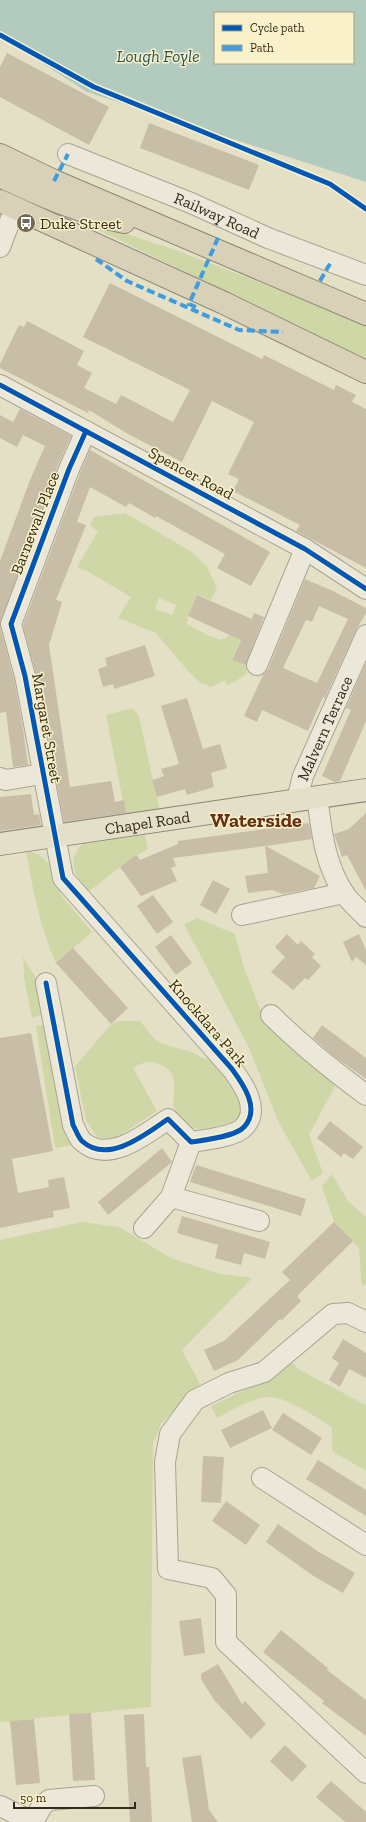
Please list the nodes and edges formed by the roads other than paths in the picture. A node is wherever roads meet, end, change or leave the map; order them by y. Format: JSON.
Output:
{"nodes":[{"id":1,"x":68,"y":154,"type":"dead end"},
{"id":2,"x":0,"y":155,"type":"edge"},
{"id":3,"x":0,"y":176,"type":"edge"},
{"id":4,"x":40,"y":195,"type":"junction"},
{"id":5,"x":8,"y":204,"type":"edge"},
{"id":6,"x":182,"y":235,"type":"junction"},
{"id":7,"x":0,"y":247,"type":"edge"},
{"id":8,"x":150,"y":269,"type":"junction"},
{"id":9,"x":366,"y":275,"type":"edge"},
{"id":10,"x":366,"y":314,"type":"edge"},
{"id":11,"x":366,"y":372,"type":"edge"},
{"id":12,"x":0,"y":385,"type":"edge"},
{"id":13,"x":86,"y":431,"type":"junction"},
{"id":14,"x":305,"y":549,"type":"junction"},
{"id":15,"x":366,"y":589,"type":"edge"},
{"id":16,"x":11,"y":624,"type":"joint"},
{"id":17,"x":366,"y":635,"type":"edge"},
{"id":18,"x":257,"y":665,"type":"dead end"},
{"id":19,"x":42,"y":774,"type":"junction"},
{"id":20,"x":0,"y":778,"type":"edge"},
{"id":21,"x":366,"y":790,"type":"edge"},
{"id":22,"x":307,"y":799,"type":"junction"},
{"id":23,"x":54,"y":838,"type":"junction"},
{"id":24,"x":0,"y":844,"type":"edge"},
{"id":25,"x":344,"y":893,"type":"junction"},
{"id":26,"x":242,"y":915,"type":"dead end"},
{"id":27,"x":366,"y":917,"type":"edge"},
{"id":28,"x":46,"y":984,"type":"dead end"},
{"id":29,"x":271,"y":1015,"type":"dead end"},
{"id":30,"x":366,"y":1095,"type":"edge"},
{"id":31,"x":191,"y":1142,"type":"junction"},
{"id":32,"x":171,"y":1197,"type":"junction"},
{"id":33,"x":259,"y":1221,"type":"dead end"},
{"id":34,"x":144,"y":1228,"type":"dead end"},
{"id":35,"x":366,"y":1322,"type":"edge"},
{"id":36,"x":262,"y":1478,"type":"dead end"},
{"id":37,"x":366,"y":1545,"type":"edge"},
{"id":38,"x":366,"y":1774,"type":"edge"},
{"id":39,"x":94,"y":1796,"type":"dead end"},
{"id":40,"x":0,"y":1806,"type":"edge"},
{"id":41,"x":33,"y":1822,"type":"edge"}],
"edges":[{"from":1,"to":9,"type":"street","name":"Railway Road"},
{"from":2,"to":6,"type":"highway"},
{"from":3,"to":4,"type":"highway"},
{"from":4,"to":6,"type":"highway"},
{"from":4,"to":8,"type":"highway"},
{"from":5,"to":7,"type":"street"},
{"from":5,"to":8,"type":"highway"},
{"from":6,"to":10,"type":"highway"},
{"from":8,"to":11,"type":"highway"},
{"from":12,"to":13,"type":"street","name":"Spencer Road"},
{"from":13,"to":14,"type":"street","name":"Spencer Road"},
{"from":13,"to":16,"type":"street","name":"Barnewall Place"},
{"from":14,"to":15,"type":"street","name":"Spencer Road"},
{"from":14,"to":18,"type":"street"},
{"from":16,"to":19,"type":"street","name":"Margaret Street"},
{"from":17,"to":22,"type":"street","name":"Malvern Terrace"},
{"from":19,"to":20,"type":"street"},
{"from":19,"to":23,"type":"street","name":"Margaret Street"},
{"from":21,"to":22,"type":"main road","name":"Chapel Road"},
{"from":22,"to":23,"type":"main road","name":"Chapel Road"},
{"from":22,"to":25,"type":"street"},
{"from":23,"to":24,"type":"main road","name":"Chapel Road"},
{"from":23,"to":31,"type":"street","name":"Knockdara Park"},
{"from":25,"to":26,"type":"street"},
{"from":25,"to":27,"type":"street"},
{"from":28,"to":31,"type":"street"},
{"from":29,"to":30,"type":"street"},
{"from":31,"to":32,"type":"street"},
{"from":32,"to":33,"type":"street"},
{"from":32,"to":34,"type":"street"},
{"from":35,"to":38,"type":"street"},
{"from":36,"to":37,"type":"street"},
{"from":39,"to":41,"type":"street"},
{"from":40,"to":41,"type":"street"}]}
